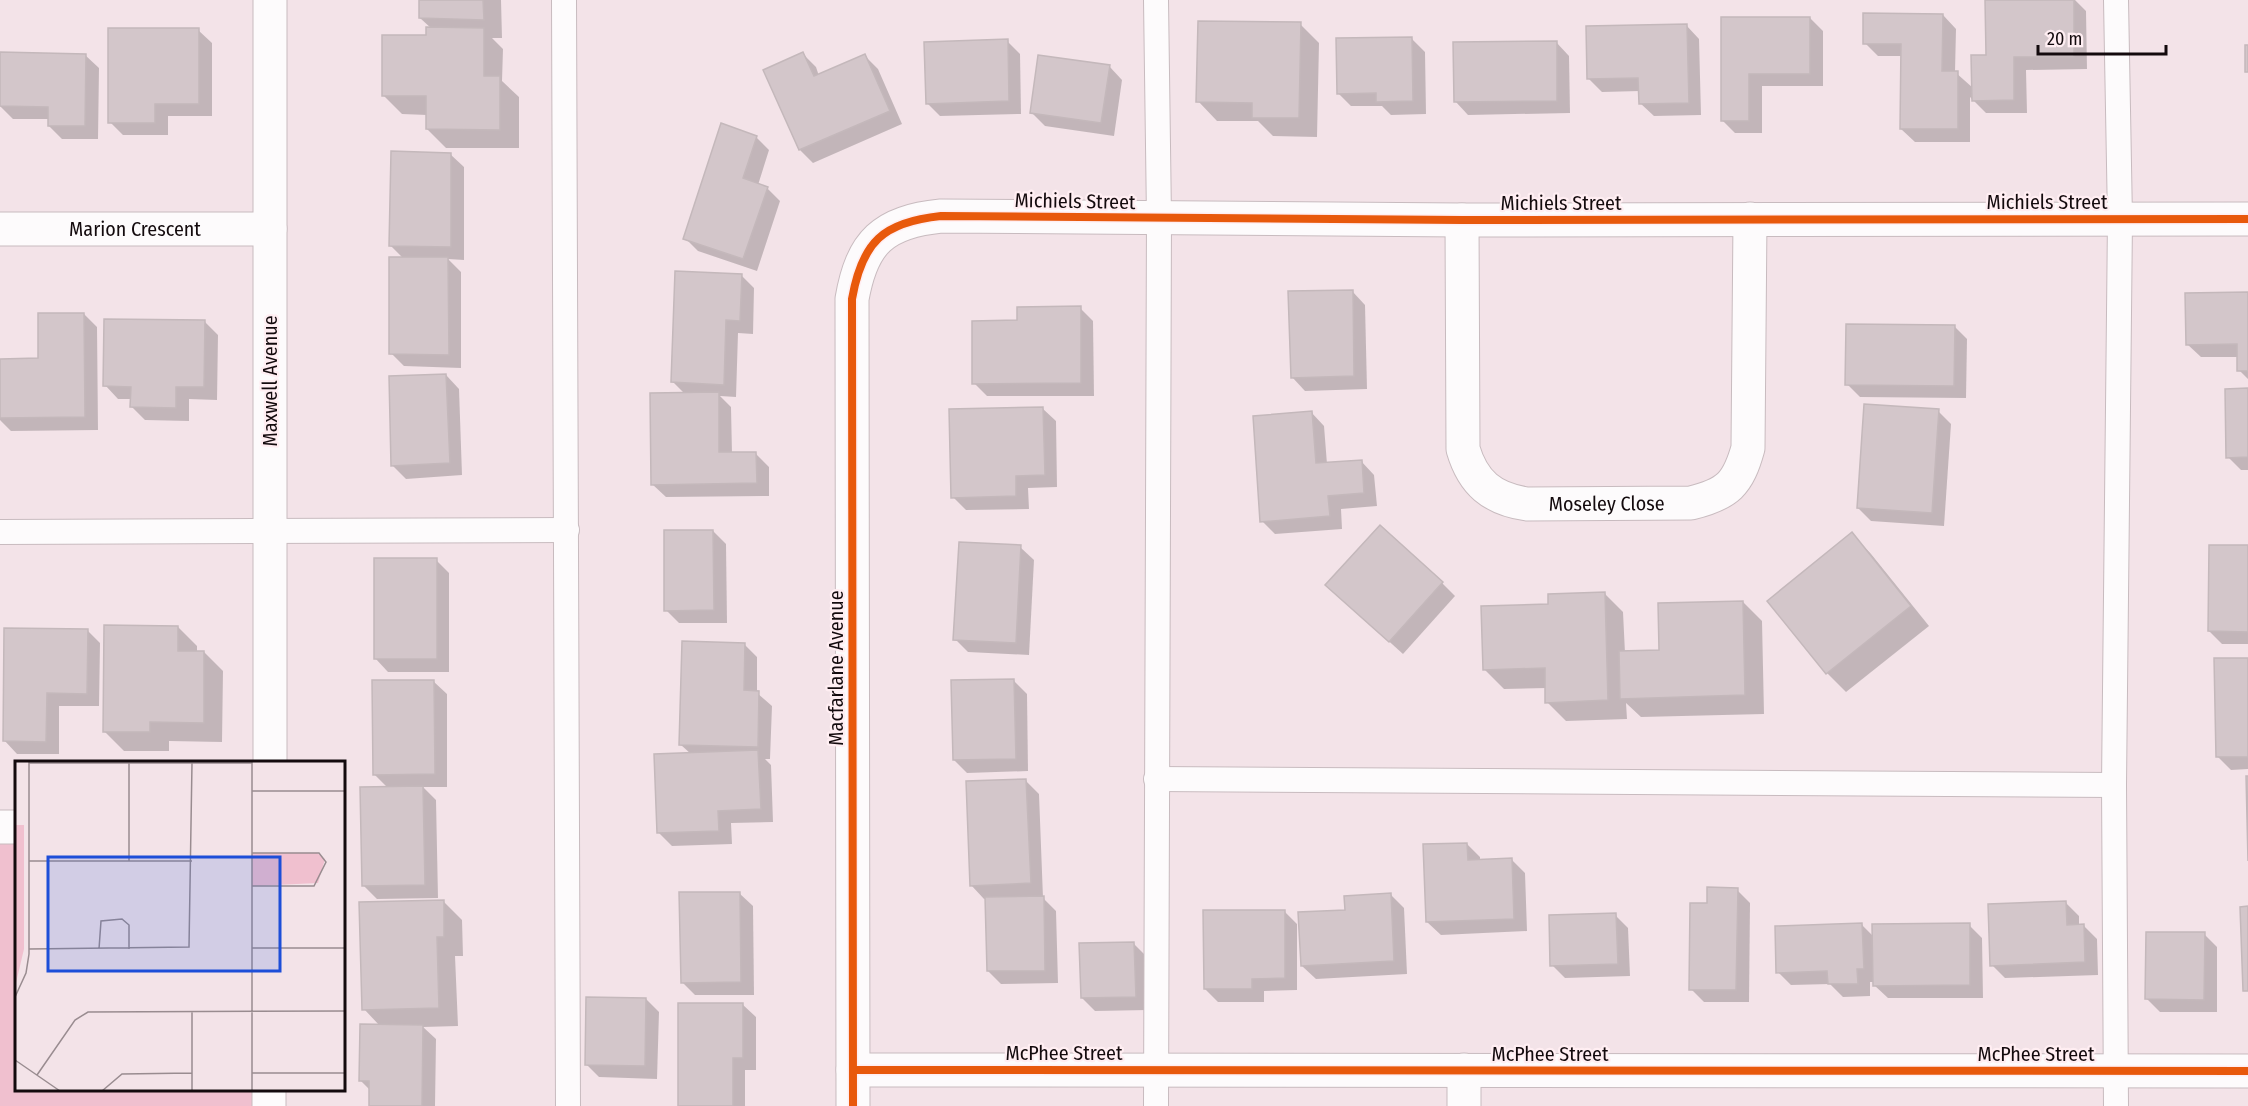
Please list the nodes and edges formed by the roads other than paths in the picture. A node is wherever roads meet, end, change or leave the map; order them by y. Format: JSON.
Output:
{"nodes":[{"id":1,"x":270,"y":0,"type":"edge"},
{"id":2,"x":564,"y":0,"type":"edge"},
{"id":3,"x":1156,"y":0,"type":"edge"},
{"id":4,"x":2116,"y":0,"type":"edge"},
{"id":5,"x":1159,"y":218,"type":"junction"},
{"id":6,"x":1750,"y":219,"type":"junction"},
{"id":7,"x":2120,"y":219,"type":"junction"},
{"id":8,"x":2248,"y":219,"type":"edge"},
{"id":9,"x":1462,"y":220,"type":"junction"},
{"id":10,"x":0,"y":229,"type":"edge"},
{"id":11,"x":270,"y":230,"type":"junction"},
{"id":12,"x":879,"y":237,"type":"joint"},
{"id":13,"x":269,"y":530,"type":"junction"},
{"id":14,"x":567,"y":530,"type":"junction"},
{"id":15,"x":0,"y":532,"type":"edge"},
{"id":16,"x":270,"y":761,"type":"edge"},
{"id":17,"x":1156,"y":779,"type":"junction"},
{"id":18,"x":2114,"y":785,"type":"junction"},
{"id":19,"x":853,"y":1070,"type":"junction"},
{"id":20,"x":1156,"y":1070,"type":"junction"},
{"id":21,"x":1464,"y":1070,"type":"junction"},
{"id":22,"x":2115,"y":1070,"type":"junction"},
{"id":23,"x":2248,"y":1071,"type":"edge"},
{"id":24,"x":568,"y":1106,"type":"edge"},
{"id":25,"x":852,"y":1106,"type":"edge"},
{"id":26,"x":1156,"y":1106,"type":"edge"},
{"id":27,"x":1464,"y":1106,"type":"edge"},
{"id":28,"x":2116,"y":1106,"type":"edge"}],
"edges":[{"from":1,"to":11,"type":"street","name":"Maxwell Avenue"},
{"from":2,"to":14,"type":"lane"},
{"from":3,"to":5,"type":"lane"},
{"from":4,"to":7,"type":"lane"},
{"from":5,"to":9,"type":"street","name":"Michiels Street"},
{"from":5,"to":12,"type":"street","name":"Michiels Street"},
{"from":5,"to":17,"type":"lane"},
{"from":6,"to":7,"type":"street","name":"Michiels Street"},
{"from":6,"to":9,"type":"street","name":"Michiels Street"},
{"from":6,"to":9,"type":"street","name":"Moseley Close"},
{"from":7,"to":8,"type":"street","name":"Michiels Street"},
{"from":7,"to":18,"type":"lane"},
{"from":10,"to":11,"type":"street","name":"Marion Crescent"},
{"from":11,"to":13,"type":"street","name":"Maxwell Avenue"},
{"from":12,"to":19,"type":"street","name":"Macfarlane Avenue"},
{"from":13,"to":14,"type":"lane"},
{"from":13,"to":15,"type":"lane"},
{"from":13,"to":16,"type":"street","name":"Maxwell Avenue"},
{"from":14,"to":24,"type":"lane"},
{"from":17,"to":18,"type":"lane"},
{"from":17,"to":20,"type":"lane"},
{"from":18,"to":22,"type":"lane"},
{"from":19,"to":20,"type":"street","name":"McPhee Street"},
{"from":19,"to":25,"type":"street","name":"Macfarlane Avenue"},
{"from":20,"to":21,"type":"street","name":"McPhee Street"},
{"from":20,"to":26,"type":"lane"},
{"from":21,"to":22,"type":"street","name":"McPhee Street"},
{"from":21,"to":27,"type":"street"},
{"from":22,"to":23,"type":"street","name":"McPhee Street"},
{"from":22,"to":28,"type":"lane"}]}
